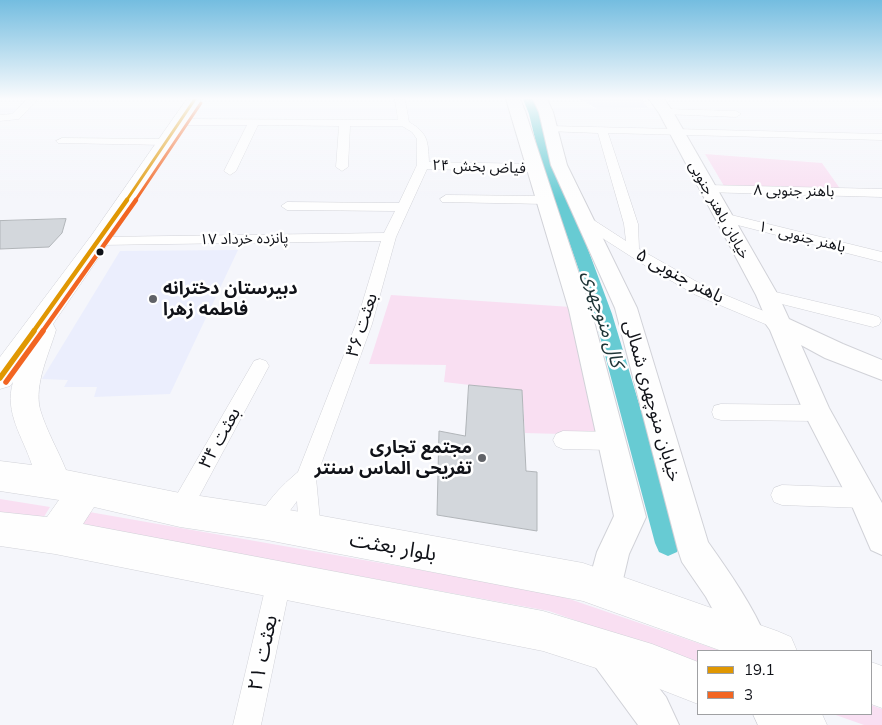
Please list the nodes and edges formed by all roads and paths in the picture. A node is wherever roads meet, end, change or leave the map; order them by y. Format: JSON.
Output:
{"nodes":[{"id":1,"x":172,"y":133,"type":"edge"},
{"id":2,"x":253,"y":133,"type":"edge"},
{"id":3,"x":344,"y":133,"type":"edge"},
{"id":4,"x":418,"y":133,"type":"edge"},
{"id":5,"x":524,"y":133,"type":"edge"},
{"id":6,"x":551,"y":133,"type":"edge"},
{"id":7,"x":603,"y":133,"type":"edge"},
{"id":8,"x":676,"y":133,"type":"edge"},
{"id":9,"x":843,"y":133,"type":"edge"},
{"id":10,"x":882,"y":137,"type":"edge"},
{"id":11,"x":62,"y":141,"type":"dead end"},
{"id":12,"x":166,"y":142,"type":"junction"},
{"id":13,"x":423,"y":165,"type":"junction"},
{"id":14,"x":342,"y":167,"type":"dead end"},
{"id":15,"x":535,"y":168,"type":"junction"},
{"id":16,"x":230,"y":171,"type":"dead end"},
{"id":17,"x":707,"y":189,"type":"junction"},
{"id":18,"x":882,"y":193,"type":"edge"},
{"id":19,"x":446,"y":199,"type":"dead end"},
{"id":20,"x":546,"y":200,"type":"junction"},
{"id":21,"x":287,"y":206,"type":"dead end"},
{"id":22,"x":403,"y":207,"type":"junction"},
{"id":23,"x":723,"y":217,"type":"junction"},
{"id":24,"x":587,"y":222,"type":"junction"},
{"id":25,"x":389,"y":237,"type":"junction"},
{"id":26,"x":99,"y":241,"type":"junction"},
{"id":27,"x":632,"y":250,"type":"junction"},
{"id":28,"x":882,"y":257,"type":"edge"},
{"id":29,"x":767,"y":296,"type":"junction"},
{"id":30,"x":44,"y":316,"type":"junction"},
{"id":31,"x":873,"y":321,"type":"dead end"},
{"id":32,"x":777,"y":323,"type":"junction"},
{"id":33,"x":0,"y":365,"type":"edge"},
{"id":34,"x":260,"y":366,"type":"dead end"},
{"id":35,"x":882,"y":370,"type":"edge"},
{"id":36,"x":0,"y":378,"type":"edge"},
{"id":37,"x":720,"y":412,"type":"dead end"},
{"id":38,"x":818,"y":412,"type":"junction"},
{"id":39,"x":563,"y":440,"type":"dead end"},
{"id":40,"x":613,"y":441,"type":"junction"},
{"id":41,"x":0,"y":476,"type":"edge"},
{"id":42,"x":306,"y":478,"type":"junction"},
{"id":43,"x":70,"y":487,"type":"junction"},
{"id":44,"x":782,"y":496,"type":"dead end"},
{"id":45,"x":864,"y":498,"type":"junction"},
{"id":46,"x":180,"y":510,"type":"junction"},
{"id":47,"x":267,"y":523,"type":"junction"},
{"id":48,"x":0,"y":530,"type":"edge"},
{"id":49,"x":310,"y":531,"type":"junction"},
{"id":50,"x":55,"y":536,"type":"junction"},
{"id":51,"x":882,"y":538,"type":"edge"},
{"id":52,"x":279,"y":581,"type":"junction"},
{"id":53,"x":604,"y":588,"type":"junction"},
{"id":54,"x":764,"y":647,"type":"edge"},
{"id":55,"x":606,"y":652,"type":"junction"},
{"id":56,"x":697,"y":683,"type":"edge"},
{"id":57,"x":247,"y":725,"type":"edge"},
{"id":58,"x":659,"y":725,"type":"edge"}],
"edges":[{"from":1,"to":12,"type":"main road"},
{"from":2,"to":16,"type":"street"},
{"from":3,"to":14,"type":"street"},
{"from":4,"to":13,"type":"street","name":"بعثت ۳۶"},
{"from":5,"to":15,"type":"street"},
{"from":6,"to":24,"type":"street","name":"خیابان منوچهری شمالی"},
{"from":7,"to":27,"type":"street"},
{"from":8,"to":17,"type":"street","name":"خیابان باهنر جنوبی"},
{"from":9,"to":10,"type":"street"},
{"from":11,"to":12,"type":"street"},
{"from":12,"to":26,"type":"main road"},
{"from":13,"to":15,"type":"street","name":"فیاض بخش ۲۴"},
{"from":13,"to":22,"type":"street","name":"بعثت ۳۶"},
{"from":15,"to":20,"type":"street"},
{"from":17,"to":18,"type":"street","name":"باهنر جنوبی ۸"},
{"from":17,"to":23,"type":"street","name":"خیابان باهنر جنوبی"},
{"from":19,"to":20,"type":"street"},
{"from":20,"to":40,"type":"street"},
{"from":21,"to":22,"type":"street"},
{"from":22,"to":25,"type":"street","name":"بعثت ۳۶"},
{"from":23,"to":28,"type":"street","name":"باهنر جنوبی ۱۰"},
{"from":23,"to":29,"type":"street","name":"خیابان باهنر جنوبی"},
{"from":24,"to":27,"type":"street","name":"باهنر جنوبی ۵"},
{"from":24,"to":54,"type":"street","name":"خیابان منوچهری شمالی"},
{"from":25,"to":26,"type":"street","name":"پانزده خرداد ۱۷"},
{"from":25,"to":42,"type":"street","name":"بعثت ۳۶"},
{"from":26,"to":30,"type":"main road"},
{"from":27,"to":32,"type":"street","name":"باهنر جنوبی ۵"},
{"from":29,"to":31,"type":"street"},
{"from":29,"to":32,"type":"street","name":"خیابان باهنر جنوبی"},
{"from":30,"to":33,"type":"main road"},
{"from":30,"to":36,"type":"main road"},
{"from":30,"to":43,"type":"main road"},
{"from":32,"to":35,"type":"street"},
{"from":32,"to":38,"type":"street","name":"خیابان باهنر جنوبی"},
{"from":34,"to":46,"type":"street","name":"بعثت ۳۴"},
{"from":37,"to":38,"type":"street"},
{"from":38,"to":45,"type":"street","name":"خیابان باهنر جنوبی"},
{"from":39,"to":40,"type":"street"},
{"from":40,"to":53,"type":"street"},
{"from":41,"to":43,"type":"main road","name":"بلوار بعثت"},
{"from":42,"to":47,"type":"street","name":"بعثت ۳۶"},
{"from":42,"to":49,"type":"street"},
{"from":43,"to":46,"type":"main road","name":"بلوار بعثت"},
{"from":43,"to":50,"type":"main road"},
{"from":44,"to":45,"type":"street"},
{"from":45,"to":51,"type":"street","name":"خیابان باهنر جنوبی"},
{"from":46,"to":47,"type":"main road","name":"بلوار بعثت"},
{"from":47,"to":49,"type":"main road","name":"بلوار بعثت"},
{"from":48,"to":50,"type":"main road"},
{"from":49,"to":53,"type":"main road","name":"بلوار بعثت"},
{"from":50,"to":52,"type":"main road"},
{"from":52,"to":55,"type":"main road"},
{"from":52,"to":57,"type":"street","name":"بعثت ۲۱"},
{"from":53,"to":54,"type":"main road","name":"بلوار بعثت"},
{"from":55,"to":56,"type":"main road"},
{"from":55,"to":58,"type":"street"}]}
